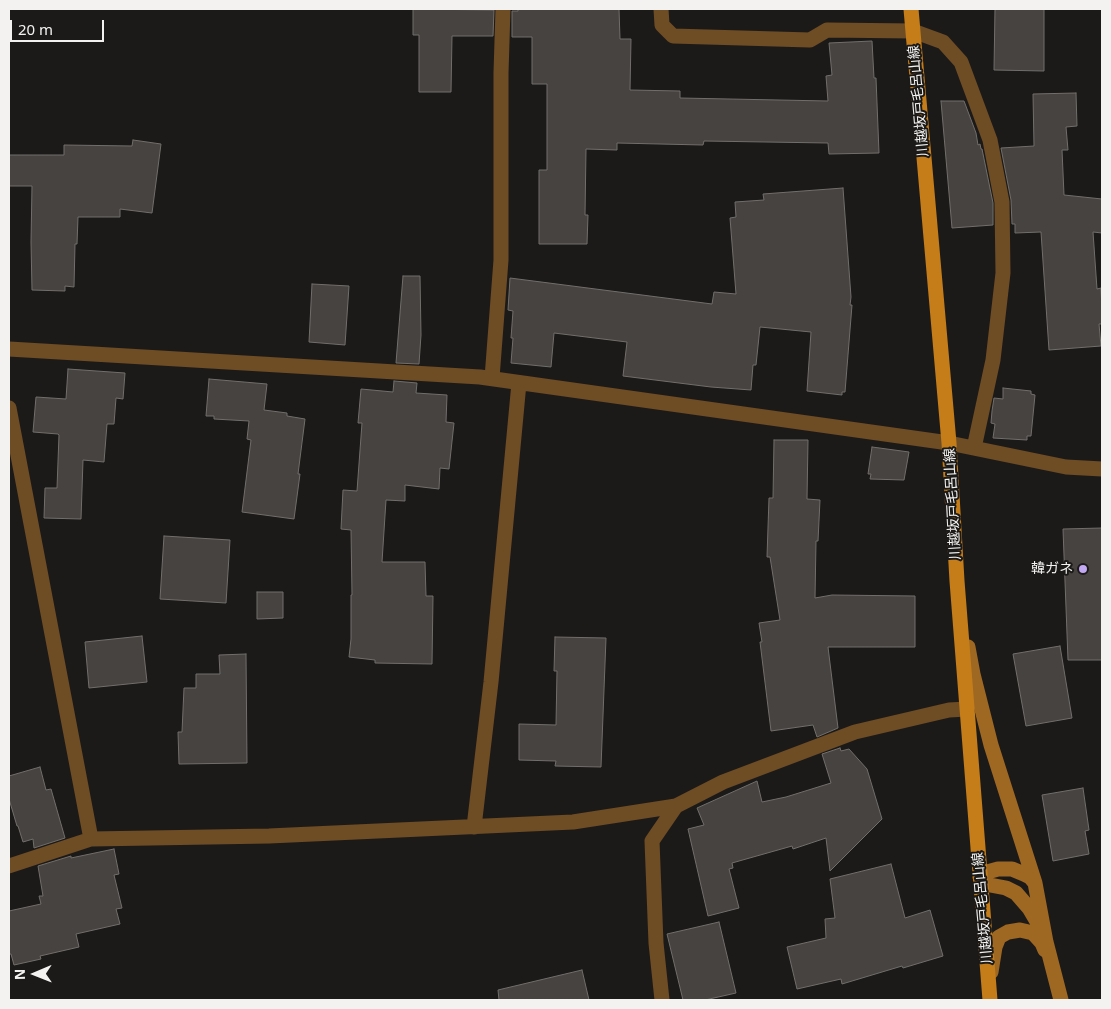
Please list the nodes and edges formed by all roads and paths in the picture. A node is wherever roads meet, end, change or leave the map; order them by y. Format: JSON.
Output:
{"nodes":[{"id":1,"x":503,"y":9,"type":"edge"},
{"id":2,"x":661,"y":9,"type":"edge"},
{"id":3,"x":911,"y":9,"type":"edge"},
{"id":4,"x":913,"y":31,"type":"junction"},
{"id":5,"x":9,"y":349,"type":"edge"},
{"id":6,"x":492,"y":378,"type":"junction"},
{"id":7,"x":519,"y":383,"type":"junction"},
{"id":8,"x":9,"y":408,"type":"edge"},
{"id":9,"x":949,"y":443,"type":"junction"},
{"id":10,"x":974,"y":448,"type":"junction"},
{"id":11,"x":1102,"y":469,"type":"edge"},
{"id":12,"x":957,"y":581,"type":"junction"},
{"id":13,"x":967,"y":709,"type":"junction"},
{"id":14,"x":676,"y":806,"type":"junction"},
{"id":15,"x":474,"y":827,"type":"junction"},
{"id":16,"x":91,"y":839,"type":"junction"},
{"id":17,"x":9,"y":866,"type":"edge"},
{"id":18,"x":980,"y":875,"type":"junction"},
{"id":19,"x":1035,"y":883,"type":"junction"},
{"id":20,"x":1046,"y":942,"type":"junction"},
{"id":21,"x":1050,"y":960,"type":"junction"},
{"id":22,"x":662,"y":1000,"type":"edge"},
{"id":23,"x":990,"y":1000,"type":"edge"},
{"id":24,"x":1061,"y":1000,"type":"edge"}],
"edges":[{"from":1,"to":6,"type":"street"},
{"from":2,"to":4,"type":"street"},
{"from":3,"to":4,"type":"main road","name":"川越坂戸毛呂山線"},
{"from":4,"to":9,"type":"main road","name":"川越坂戸毛呂山線"},
{"from":4,"to":10,"type":"street"},
{"from":5,"to":6,"type":"street"},
{"from":6,"to":7,"type":"street"},
{"from":7,"to":9,"type":"street"},
{"from":7,"to":15,"type":"street"},
{"from":8,"to":16,"type":"street"},
{"from":9,"to":10,"type":"street"},
{"from":9,"to":12,"type":"main road","name":"川越坂戸毛呂山線"},
{"from":10,"to":11,"type":"street"},
{"from":12,"to":13,"type":"main road","name":"川越坂戸毛呂山線"},
{"from":12,"to":19,"type":"main road"},
{"from":13,"to":14,"type":"street"},
{"from":13,"to":18,"type":"main road","name":"川越坂戸毛呂山線"},
{"from":14,"to":15,"type":"street"},
{"from":14,"to":22,"type":"street"},
{"from":15,"to":16,"type":"street"},
{"from":16,"to":17,"type":"street"},
{"from":18,"to":19,"type":"main road"},
{"from":18,"to":20,"type":"main road"},
{"from":18,"to":23,"type":"main road","name":"川越坂戸毛呂山線"},
{"from":19,"to":20,"type":"main road"},
{"from":20,"to":21,"type":"main road"},
{"from":21,"to":23,"type":"main road"},
{"from":21,"to":24,"type":"main road"}]}
